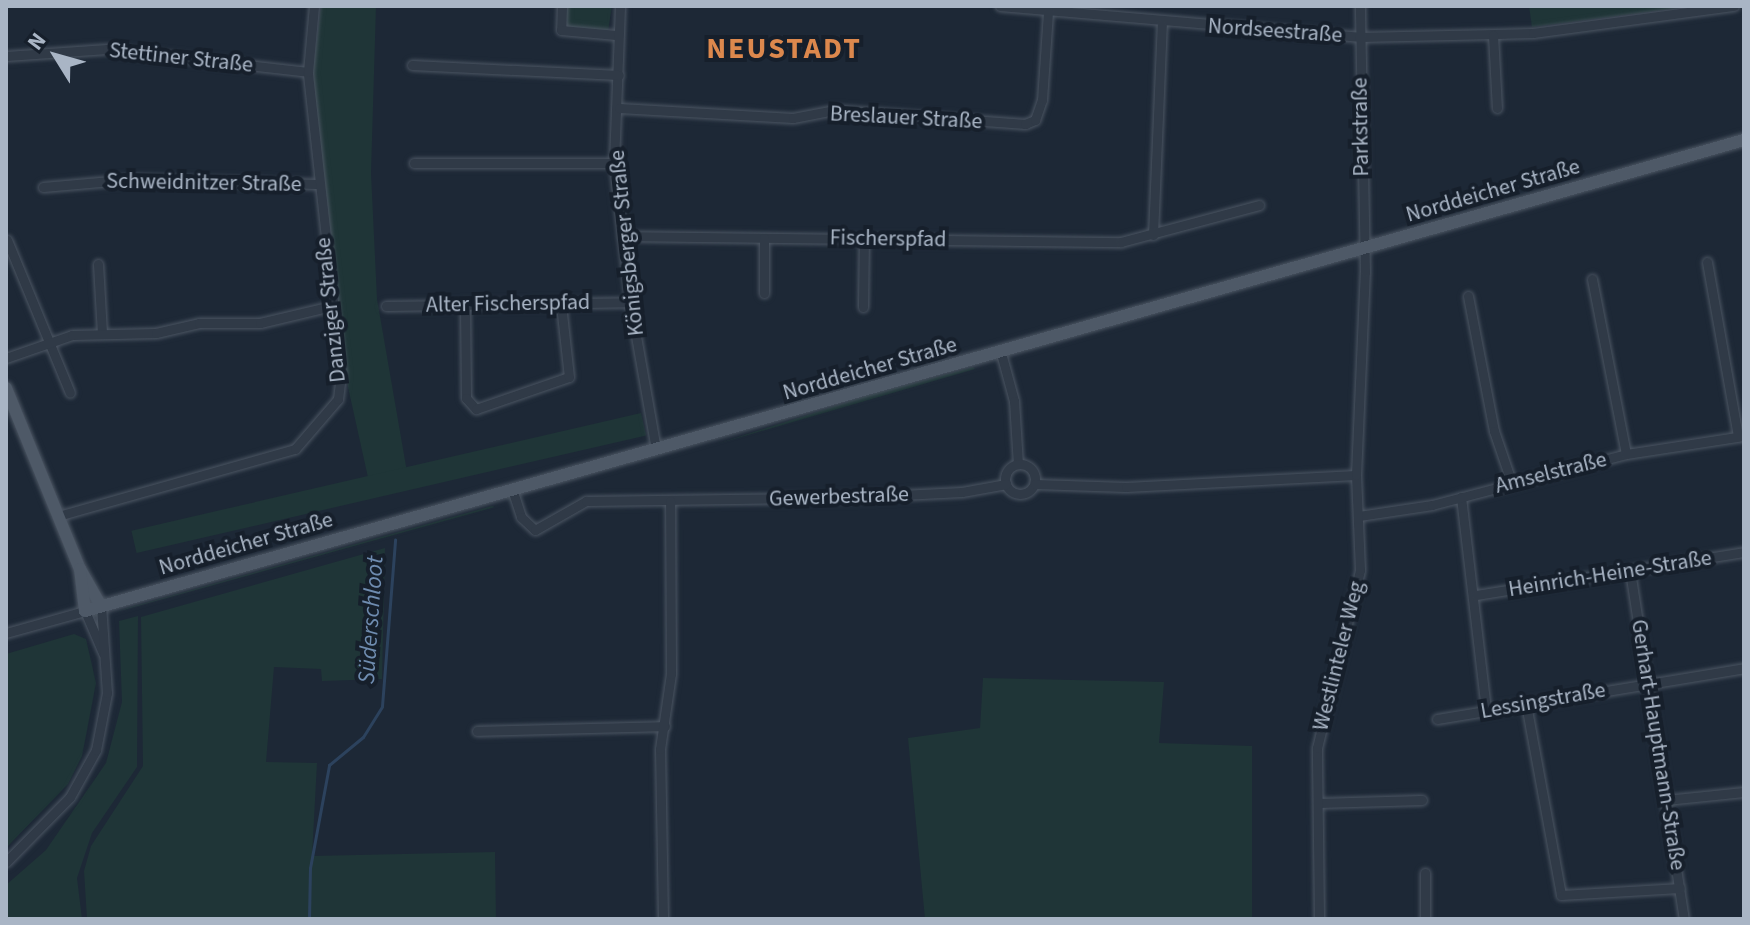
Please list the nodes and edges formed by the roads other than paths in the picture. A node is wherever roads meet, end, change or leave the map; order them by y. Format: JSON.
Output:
{"nodes":[{"id":1,"x":314,"y":6,"type":"edge"},
{"id":2,"x":562,"y":6,"type":"edge"},
{"id":3,"x":620,"y":6,"type":"edge"},
{"id":4,"x":1000,"y":6,"type":"edge"},
{"id":5,"x":1360,"y":6,"type":"edge"},
{"id":6,"x":1734,"y":6,"type":"edge"},
{"id":7,"x":1017,"y":7,"type":"edge"},
{"id":8,"x":1048,"y":11,"type":"junction"},
{"id":9,"x":1162,"y":24,"type":"junction"},
{"id":10,"x":616,"y":35,"type":"junction"},
{"id":11,"x":1493,"y":35,"type":"junction"},
{"id":12,"x":1359,"y":37,"type":"junction"},
{"id":13,"x":6,"y":56,"type":"edge"},
{"id":14,"x":412,"y":65,"type":"dead end"},
{"id":15,"x":308,"y":72,"type":"junction"},
{"id":16,"x":619,"y":75,"type":"junction"},
{"id":17,"x":619,"y":108,"type":"junction"},
{"id":18,"x":1497,"y":108,"type":"dead end"},
{"id":19,"x":1744,"y":140,"type":"edge"},
{"id":20,"x":414,"y":163,"type":"dead end"},
{"id":21,"x":614,"y":163,"type":"junction"},
{"id":22,"x":317,"y":184,"type":"junction"},
{"id":23,"x":43,"y":187,"type":"dead end"},
{"id":24,"x":1259,"y":205,"type":"dead end"},
{"id":25,"x":1153,"y":235,"type":"junction"},
{"id":26,"x":622,"y":236,"type":"junction"},
{"id":27,"x":764,"y":238,"type":"junction"},
{"id":28,"x":864,"y":239,"type":"junction"},
{"id":29,"x":7,"y":240,"type":"edge"},
{"id":30,"x":1364,"y":249,"type":"junction"},
{"id":31,"x":1707,"y":262,"type":"dead end"},
{"id":32,"x":98,"y":264,"type":"dead end"},
{"id":33,"x":1592,"y":279,"type":"dead end"},
{"id":34,"x":764,"y":293,"type":"dead end"},
{"id":35,"x":1468,"y":296,"type":"dead end"},
{"id":36,"x":630,"y":302,"type":"junction"},
{"id":37,"x":465,"y":304,"type":"junction"},
{"id":38,"x":561,"y":304,"type":"junction"},
{"id":39,"x":332,"y":306,"type":"junction"},
{"id":40,"x":386,"y":306,"type":"dead end"},
{"id":41,"x":863,"y":307,"type":"dead end"},
{"id":42,"x":102,"y":333,"type":"junction"},
{"id":43,"x":50,"y":342,"type":"junction"},
{"id":44,"x":1001,"y":353,"type":"junction"},
{"id":45,"x":6,"y":358,"type":"edge"},
{"id":46,"x":6,"y":388,"type":"edge"},
{"id":47,"x":70,"y":393,"type":"dead end"},
{"id":48,"x":1741,"y":436,"type":"edge"},
{"id":49,"x":656,"y":450,"type":"junction"},
{"id":50,"x":1626,"y":454,"type":"junction"},
{"id":51,"x":1018,"y":464,"type":"junction"},
{"id":52,"x":1356,"y":475,"type":"junction"},
{"id":53,"x":1511,"y":481,"type":"junction"},
{"id":54,"x":1006,"y":484,"type":"junction"},
{"id":55,"x":1035,"y":484,"type":"junction"},
{"id":56,"x":513,"y":492,"type":"junction"},
{"id":57,"x":1461,"y":497,"type":"junction"},
{"id":58,"x":670,"y":501,"type":"junction"},
{"id":59,"x":58,"y":516,"type":"junction"},
{"id":60,"x":1359,"y":516,"type":"junction"},
{"id":61,"x":1744,"y":552,"type":"edge"},
{"id":62,"x":80,"y":569,"type":"junction"},
{"id":63,"x":1630,"y":571,"type":"junction"},
{"id":64,"x":1476,"y":595,"type":"junction"},
{"id":65,"x":101,"y":606,"type":"junction"},
{"id":66,"x":85,"y":611,"type":"junction"},
{"id":67,"x":6,"y":633,"type":"edge"},
{"id":68,"x":106,"y":658,"type":"junction"},
{"id":69,"x":1744,"y":668,"type":"edge"},
{"id":70,"x":1648,"y":683,"type":"junction"},
{"id":71,"x":1526,"y":704,"type":"junction"},
{"id":72,"x":1486,"y":711,"type":"junction"},
{"id":73,"x":1437,"y":719,"type":"dead end"},
{"id":74,"x":665,"y":726,"type":"junction"},
{"id":75,"x":477,"y":731,"type":"dead end"},
{"id":76,"x":1744,"y":792,"type":"edge"},
{"id":77,"x":1422,"y":800,"type":"dead end"},
{"id":78,"x":1666,"y":800,"type":"junction"},
{"id":79,"x":1318,"y":803,"type":"junction"},
{"id":80,"x":6,"y":862,"type":"edge"},
{"id":81,"x":1425,"y":873,"type":"dead end"},
{"id":82,"x":1680,"y":888,"type":"junction"},
{"id":83,"x":663,"y":919,"type":"edge"},
{"id":84,"x":1319,"y":919,"type":"edge"},
{"id":85,"x":1425,"y":919,"type":"edge"},
{"id":86,"x":1684,"y":919,"type":"edge"}],
"edges":[{"from":1,"to":15,"type":"street","name":"Danziger Straße"},
{"from":2,"to":10,"type":"street"},
{"from":3,"to":10,"type":"street","name":"Königsberger Straße"},
{"from":4,"to":7,"type":"street","name":"Nordseestraße"},
{"from":5,"to":12,"type":"street","name":"Parkstraße"},
{"from":6,"to":11,"type":"street","name":"Nordseestraße"},
{"from":7,"to":8,"type":"street","name":"Nordseestraße"},
{"from":8,"to":9,"type":"street","name":"Nordseestraße"},
{"from":8,"to":17,"type":"street","name":"Breslauer Straße"},
{"from":9,"to":12,"type":"street","name":"Nordseestraße"},
{"from":9,"to":25,"type":"street"},
{"from":10,"to":16,"type":"street","name":"Königsberger Straße"},
{"from":11,"to":12,"type":"street","name":"Nordseestraße"},
{"from":11,"to":18,"type":"street"},
{"from":12,"to":30,"type":"street","name":"Parkstraße"},
{"from":13,"to":15,"type":"street","name":"Stettiner Straße"},
{"from":14,"to":16,"type":"street"},
{"from":15,"to":22,"type":"street","name":"Danziger Straße"},
{"from":16,"to":17,"type":"street","name":"Königsberger Straße"},
{"from":17,"to":21,"type":"street","name":"Königsberger Straße"},
{"from":19,"to":30,"type":"main road","name":"Norddeicher Straße"},
{"from":20,"to":21,"type":"street"},
{"from":21,"to":26,"type":"street","name":"Königsberger Straße"},
{"from":22,"to":23,"type":"street","name":"Schweidnitzer Straße"},
{"from":22,"to":39,"type":"street","name":"Danziger Straße"},
{"from":24,"to":25,"type":"street","name":"Fischerspfad"},
{"from":25,"to":28,"type":"street","name":"Fischerspfad"},
{"from":26,"to":27,"type":"street","name":"Fischerspfad"},
{"from":26,"to":36,"type":"street","name":"Königsberger Straße"},
{"from":27,"to":28,"type":"street","name":"Fischerspfad"},
{"from":27,"to":34,"type":"street"},
{"from":28,"to":41,"type":"street"},
{"from":29,"to":43,"type":"street"},
{"from":30,"to":44,"type":"main road","name":"Norddeicher Straße"},
{"from":30,"to":52,"type":"street","name":"Westlinteler Weg"},
{"from":31,"to":48,"type":"street"},
{"from":32,"to":42,"type":"street"},
{"from":33,"to":50,"type":"street"},
{"from":35,"to":53,"type":"street"},
{"from":36,"to":38,"type":"street","name":"Alter Fischerspfad"},
{"from":36,"to":49,"type":"street","name":"Königsberger Straße"},
{"from":37,"to":38,"type":"street","name":"Alter Fischerspfad"},
{"from":37,"to":38,"type":"street"},
{"from":37,"to":40,"type":"street","name":"Alter Fischerspfad"},
{"from":39,"to":42,"type":"street"},
{"from":39,"to":59,"type":"street","name":"Danziger Straße"},
{"from":42,"to":43,"type":"street"},
{"from":43,"to":45,"type":"street"},
{"from":43,"to":47,"type":"street"},
{"from":44,"to":49,"type":"main road","name":"Norddeicher Straße"},
{"from":44,"to":51,"type":"street"},
{"from":46,"to":59,"type":"main road"},
{"from":48,"to":50,"type":"street","name":"Amselstraße"},
{"from":49,"to":56,"type":"main road","name":"Norddeicher Straße"},
{"from":50,"to":53,"type":"street","name":"Amselstraße"},
{"from":51,"to":54,"type":"street"},
{"from":51,"to":55,"type":"street"},
{"from":52,"to":55,"type":"street","name":"Gewerbestraße"},
{"from":52,"to":60,"type":"street","name":"Westlinteler Weg"},
{"from":53,"to":57,"type":"street","name":"Amselstraße"},
{"from":54,"to":55,"type":"street","name":"Gewerbestraße"},
{"from":54,"to":58,"type":"street","name":"Gewerbestraße"},
{"from":56,"to":58,"type":"street","name":"Gewerbestraße"},
{"from":56,"to":65,"type":"main road","name":"Norddeicher Straße"},
{"from":57,"to":60,"type":"street","name":"Amselstraße"},
{"from":57,"to":64,"type":"street"},
{"from":58,"to":74,"type":"street"},
{"from":59,"to":62,"type":"main road"},
{"from":60,"to":79,"type":"street","name":"Westlinteler Weg"},
{"from":61,"to":63,"type":"street","name":"Heinrich-Heine-Straße"},
{"from":62,"to":65,"type":"main road"},
{"from":62,"to":66,"type":"main road"},
{"from":63,"to":64,"type":"street","name":"Heinrich-Heine-Straße"},
{"from":63,"to":70,"type":"street","name":"Gerhart-Hauptmann-Straße"},
{"from":64,"to":72,"type":"street"},
{"from":65,"to":66,"type":"main road","name":"Norddeicher Straße"},
{"from":65,"to":68,"type":"street"},
{"from":66,"to":67,"type":"street","name":"Norddeicher Straße"},
{"from":66,"to":68,"type":"street"},
{"from":68,"to":80,"type":"street"},
{"from":69,"to":70,"type":"street","name":"Lessingstraße"},
{"from":70,"to":71,"type":"street","name":"Lessingstraße"},
{"from":70,"to":78,"type":"street","name":"Gerhart-Hauptmann-Straße"},
{"from":71,"to":72,"type":"street","name":"Lessingstraße"},
{"from":71,"to":82,"type":"street"},
{"from":72,"to":73,"type":"street","name":"Lessingstraße"},
{"from":74,"to":75,"type":"street"},
{"from":74,"to":83,"type":"street"},
{"from":76,"to":78,"type":"street"},
{"from":77,"to":79,"type":"street"},
{"from":78,"to":82,"type":"street","name":"Gerhart-Hauptmann-Straße"},
{"from":79,"to":84,"type":"street","name":"Westlinteler Weg"},
{"from":81,"to":85,"type":"street"},
{"from":82,"to":86,"type":"street","name":"Gerhart-Hauptmann-Straße"}]}
